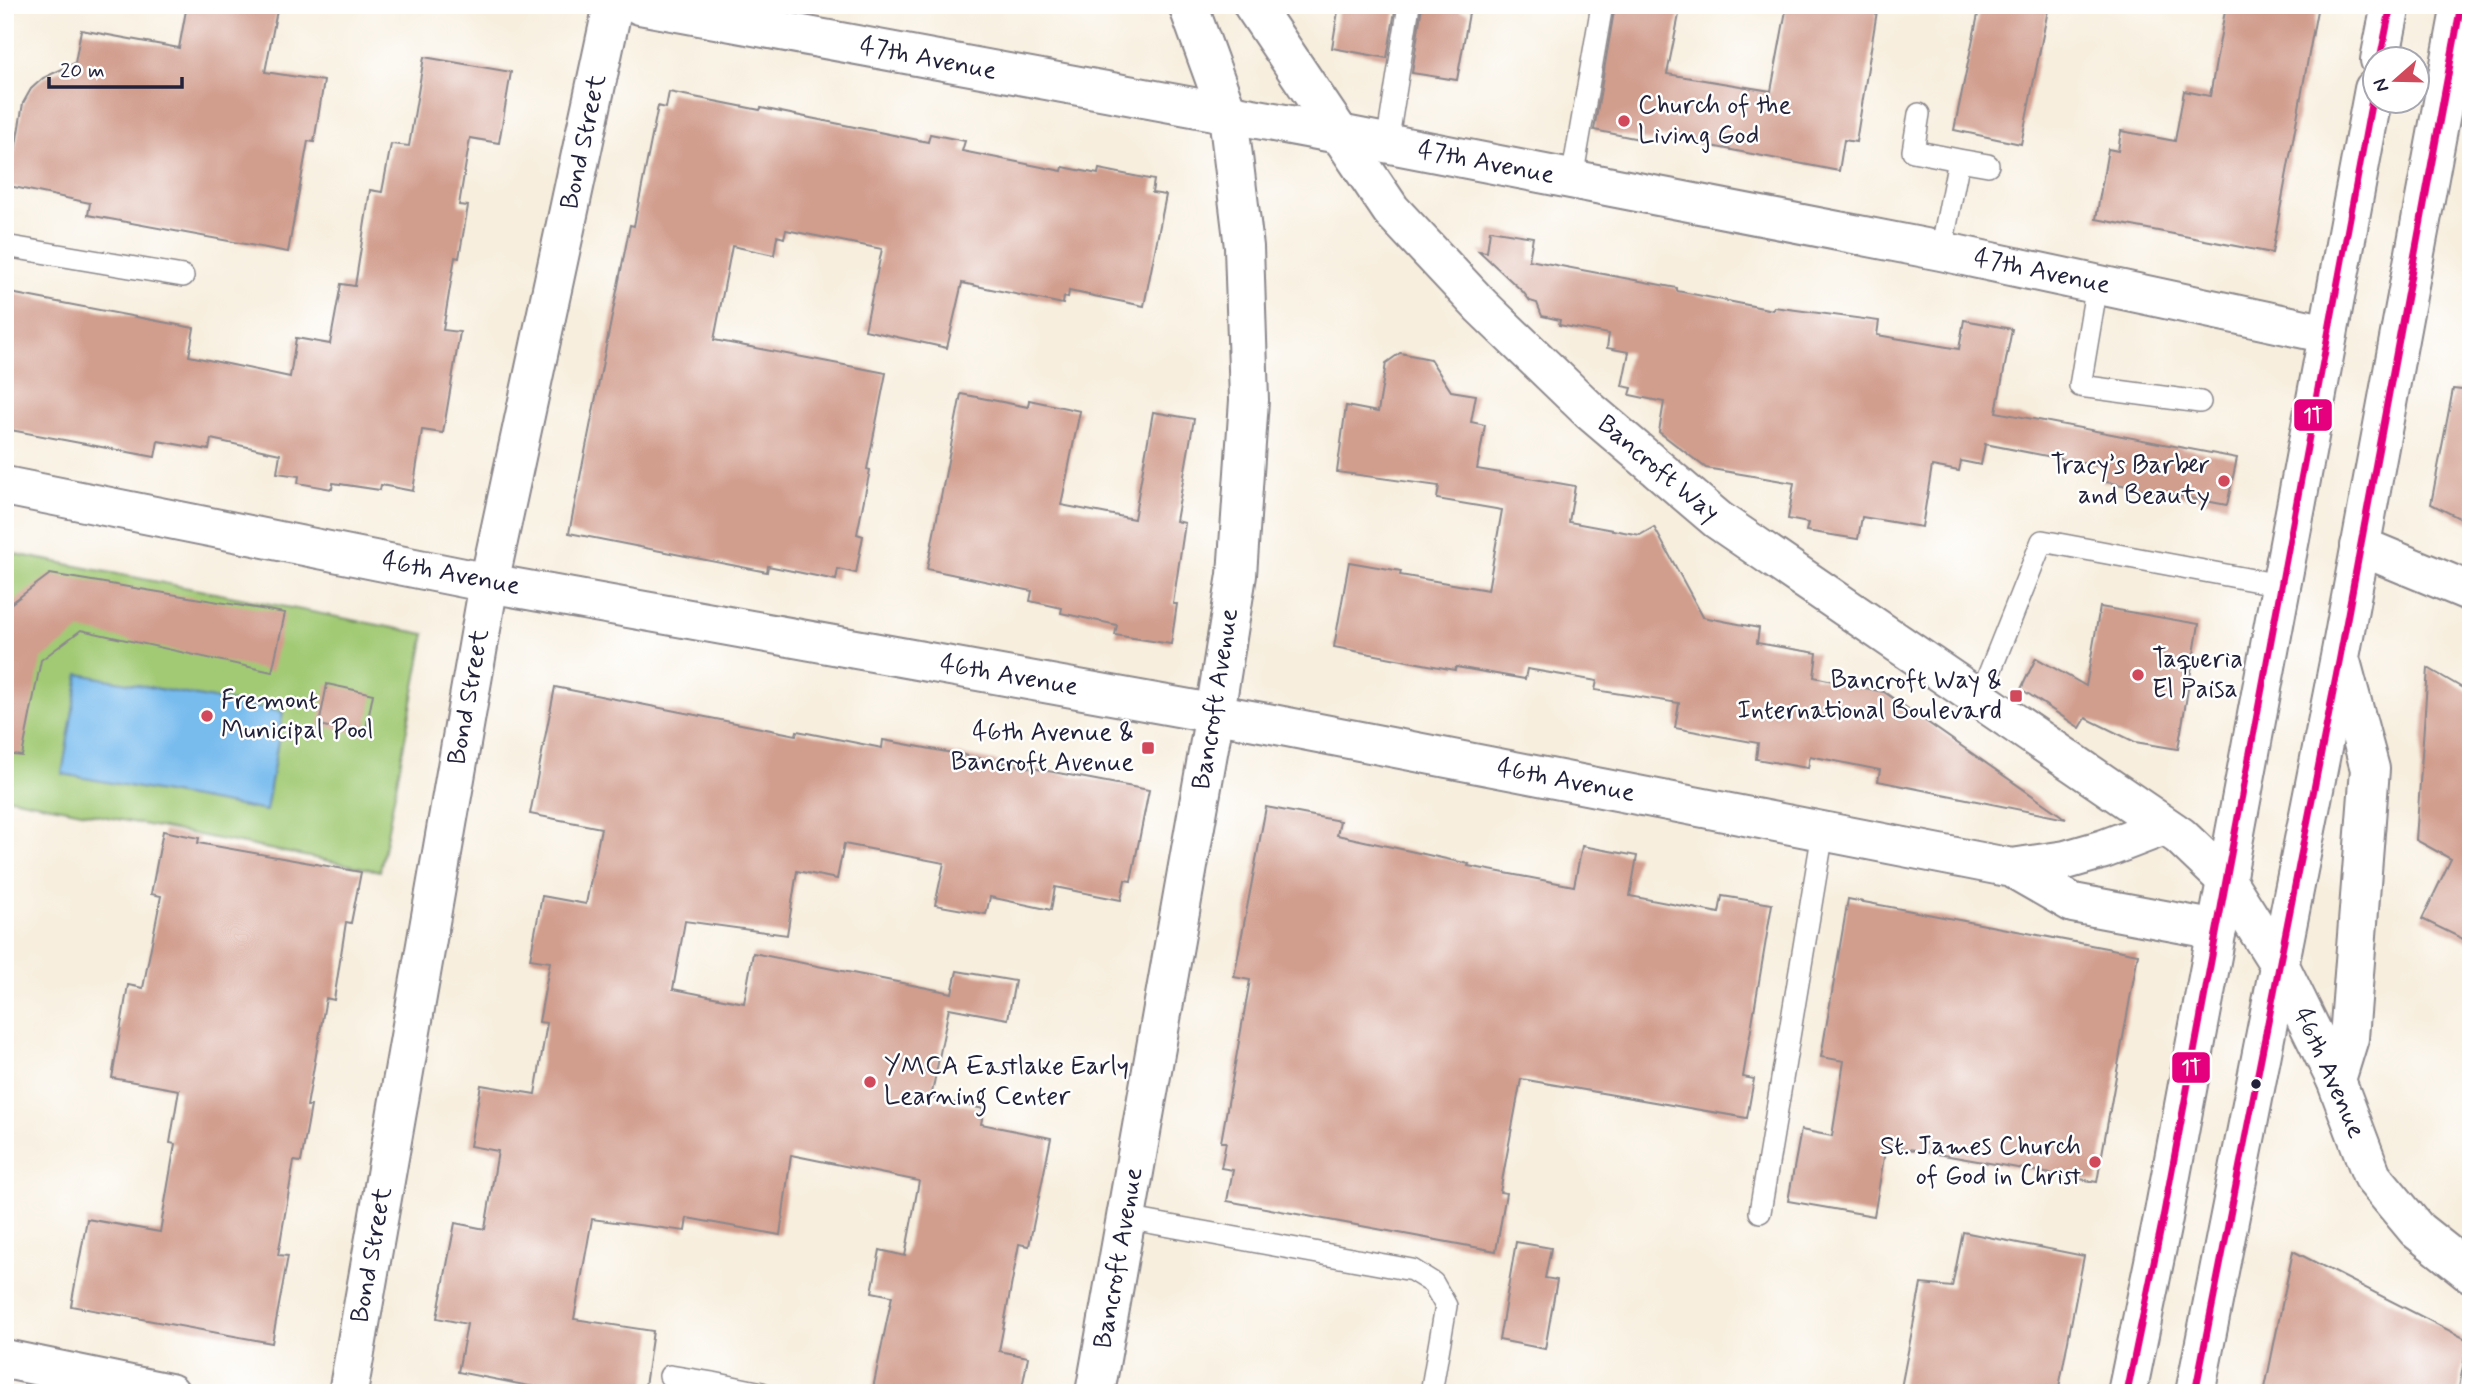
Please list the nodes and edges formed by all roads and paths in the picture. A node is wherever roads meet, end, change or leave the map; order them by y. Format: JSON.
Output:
{"nodes":[{"id":1,"x":613,"y":5,"type":"edge"},
{"id":2,"x":640,"y":5,"type":"edge"},
{"id":3,"x":1188,"y":5,"type":"edge"},
{"id":4,"x":1253,"y":5,"type":"edge"},
{"id":5,"x":1409,"y":5,"type":"edge"},
{"id":6,"x":1602,"y":5,"type":"edge"},
{"id":7,"x":2391,"y":5,"type":"edge"},
{"id":8,"x":2461,"y":5,"type":"edge"},
{"id":9,"x":2383,"y":46,"type":"edge"},
{"id":10,"x":1919,"y":114,"type":"dead end"},
{"id":11,"x":1228,"y":115,"type":"junction"},
{"id":12,"x":2370,"y":116,"type":"edge"},
{"id":13,"x":1339,"y":134,"type":"junction"},
{"id":14,"x":1387,"y":144,"type":"junction"},
{"id":15,"x":1959,"y":160,"type":"junction"},
{"id":16,"x":1988,"y":165,"type":"dead end"},
{"id":17,"x":1572,"y":179,"type":"junction"},
{"id":18,"x":5,"y":246,"type":"edge"},
{"id":19,"x":1941,"y":251,"type":"junction"},
{"id":20,"x":183,"y":276,"type":"dead end"},
{"id":21,"x":2097,"y":284,"type":"junction"},
{"id":22,"x":2328,"y":334,"type":"junction"},
{"id":23,"x":2200,"y":402,"type":"dead end"},
{"id":24,"x":5,"y":486,"type":"edge"},
{"id":25,"x":2360,"y":546,"type":"junction"},
{"id":26,"x":489,"y":583,"type":"junction"},
{"id":27,"x":2280,"y":585,"type":"junction"},
{"id":28,"x":2471,"y":592,"type":"edge"},
{"id":29,"x":2340,"y":656,"type":"junction"},
{"id":30,"x":1979,"y":698,"type":"junction"},
{"id":31,"x":1215,"y":713,"type":"junction"},
{"id":32,"x":2164,"y":826,"type":"junction"},
{"id":33,"x":1823,"y":832,"type":"junction"},
{"id":34,"x":2012,"y":868,"type":"junction"},
{"id":35,"x":2226,"y":880,"type":"junction"},
{"id":36,"x":2217,"y":930,"type":"junction"},
{"id":37,"x":2279,"y":964,"type":"junction"},
{"id":38,"x":2336,"y":1080,"type":"junction"},
{"id":39,"x":1760,"y":1212,"type":"dead end"},
{"id":40,"x":1126,"y":1217,"type":"junction"},
{"id":41,"x":2471,"y":1273,"type":"edge"},
{"id":42,"x":5,"y":1359,"type":"edge"},
{"id":43,"x":670,"y":1376,"type":"dead end"},
{"id":44,"x":713,"y":1388,"type":"edge"},
{"id":45,"x":170,"y":1393,"type":"edge"},
{"id":46,"x":348,"y":1393,"type":"edge"},
{"id":47,"x":762,"y":1393,"type":"edge"},
{"id":48,"x":1095,"y":1393,"type":"edge"},
{"id":49,"x":1431,"y":1393,"type":"edge"},
{"id":50,"x":2127,"y":1393,"type":"edge"},
{"id":51,"x":2195,"y":1393,"type":"edge"}],
"edges":[{"from":1,"to":26,"type":"street","name":"Bond Street"},
{"from":2,"to":11,"type":"street","name":"47th Avenue"},
{"from":3,"to":11,"type":"street","name":"Bancroft Avenue"},
{"from":4,"to":13,"type":"street","name":"Bancroft Way"},
{"from":5,"to":14,"type":"lane"},
{"from":6,"to":17,"type":"lane"},
{"from":7,"to":9,"type":"street"},
{"from":8,"to":25,"type":"street"},
{"from":10,"to":15,"type":"lane"},
{"from":11,"to":13,"type":"street","name":"47th Avenue"},
{"from":11,"to":31,"type":"street","name":"Bancroft Avenue"},
{"from":12,"to":22,"type":"street"},
{"from":13,"to":14,"type":"street","name":"47th Avenue"},
{"from":13,"to":30,"type":"street","name":"Bancroft Way"},
{"from":14,"to":17,"type":"street","name":"47th Avenue"},
{"from":15,"to":16,"type":"lane"},
{"from":15,"to":19,"type":"lane"},
{"from":17,"to":19,"type":"street","name":"47th Avenue"},
{"from":18,"to":20,"type":"lane"},
{"from":19,"to":21,"type":"street","name":"47th Avenue"},
{"from":21,"to":22,"type":"street","name":"47th Avenue"},
{"from":21,"to":23,"type":"lane"},
{"from":22,"to":27,"type":"street"},
{"from":24,"to":26,"type":"street","name":"46th Avenue"},
{"from":25,"to":28,"type":"street"},
{"from":25,"to":29,"type":"street"},
{"from":26,"to":31,"type":"street","name":"46th Avenue"},
{"from":26,"to":46,"type":"street","name":"Bond Street"},
{"from":27,"to":30,"type":"lane"},
{"from":27,"to":35,"type":"street"},
{"from":29,"to":37,"type":"street"},
{"from":29,"to":38,"type":"street"},
{"from":30,"to":32,"type":"street","name":"Bancroft Way"},
{"from":31,"to":33,"type":"street","name":"46th Avenue"},
{"from":31,"to":40,"type":"street","name":"Bancroft Avenue"},
{"from":32,"to":34,"type":"street","name":"46th Avenue"},
{"from":32,"to":35,"type":"street","name":"46th Avenue"},
{"from":33,"to":34,"type":"street","name":"46th Avenue"},
{"from":33,"to":39,"type":"lane"},
{"from":34,"to":36,"type":"street","name":"46th Avenue"},
{"from":35,"to":36,"type":"street"},
{"from":35,"to":37,"type":"street","name":"46th Avenue"},
{"from":36,"to":50,"type":"street"},
{"from":37,"to":38,"type":"street","name":"46th Avenue"},
{"from":37,"to":51,"type":"street"},
{"from":38,"to":41,"type":"street","name":"46th Avenue"},
{"from":40,"to":48,"type":"street","name":"Bancroft Avenue"},
{"from":40,"to":49,"type":"lane"},
{"from":42,"to":45,"type":"street"},
{"from":43,"to":44,"type":"lane"},
{"from":44,"to":47,"type":"lane"}]}
